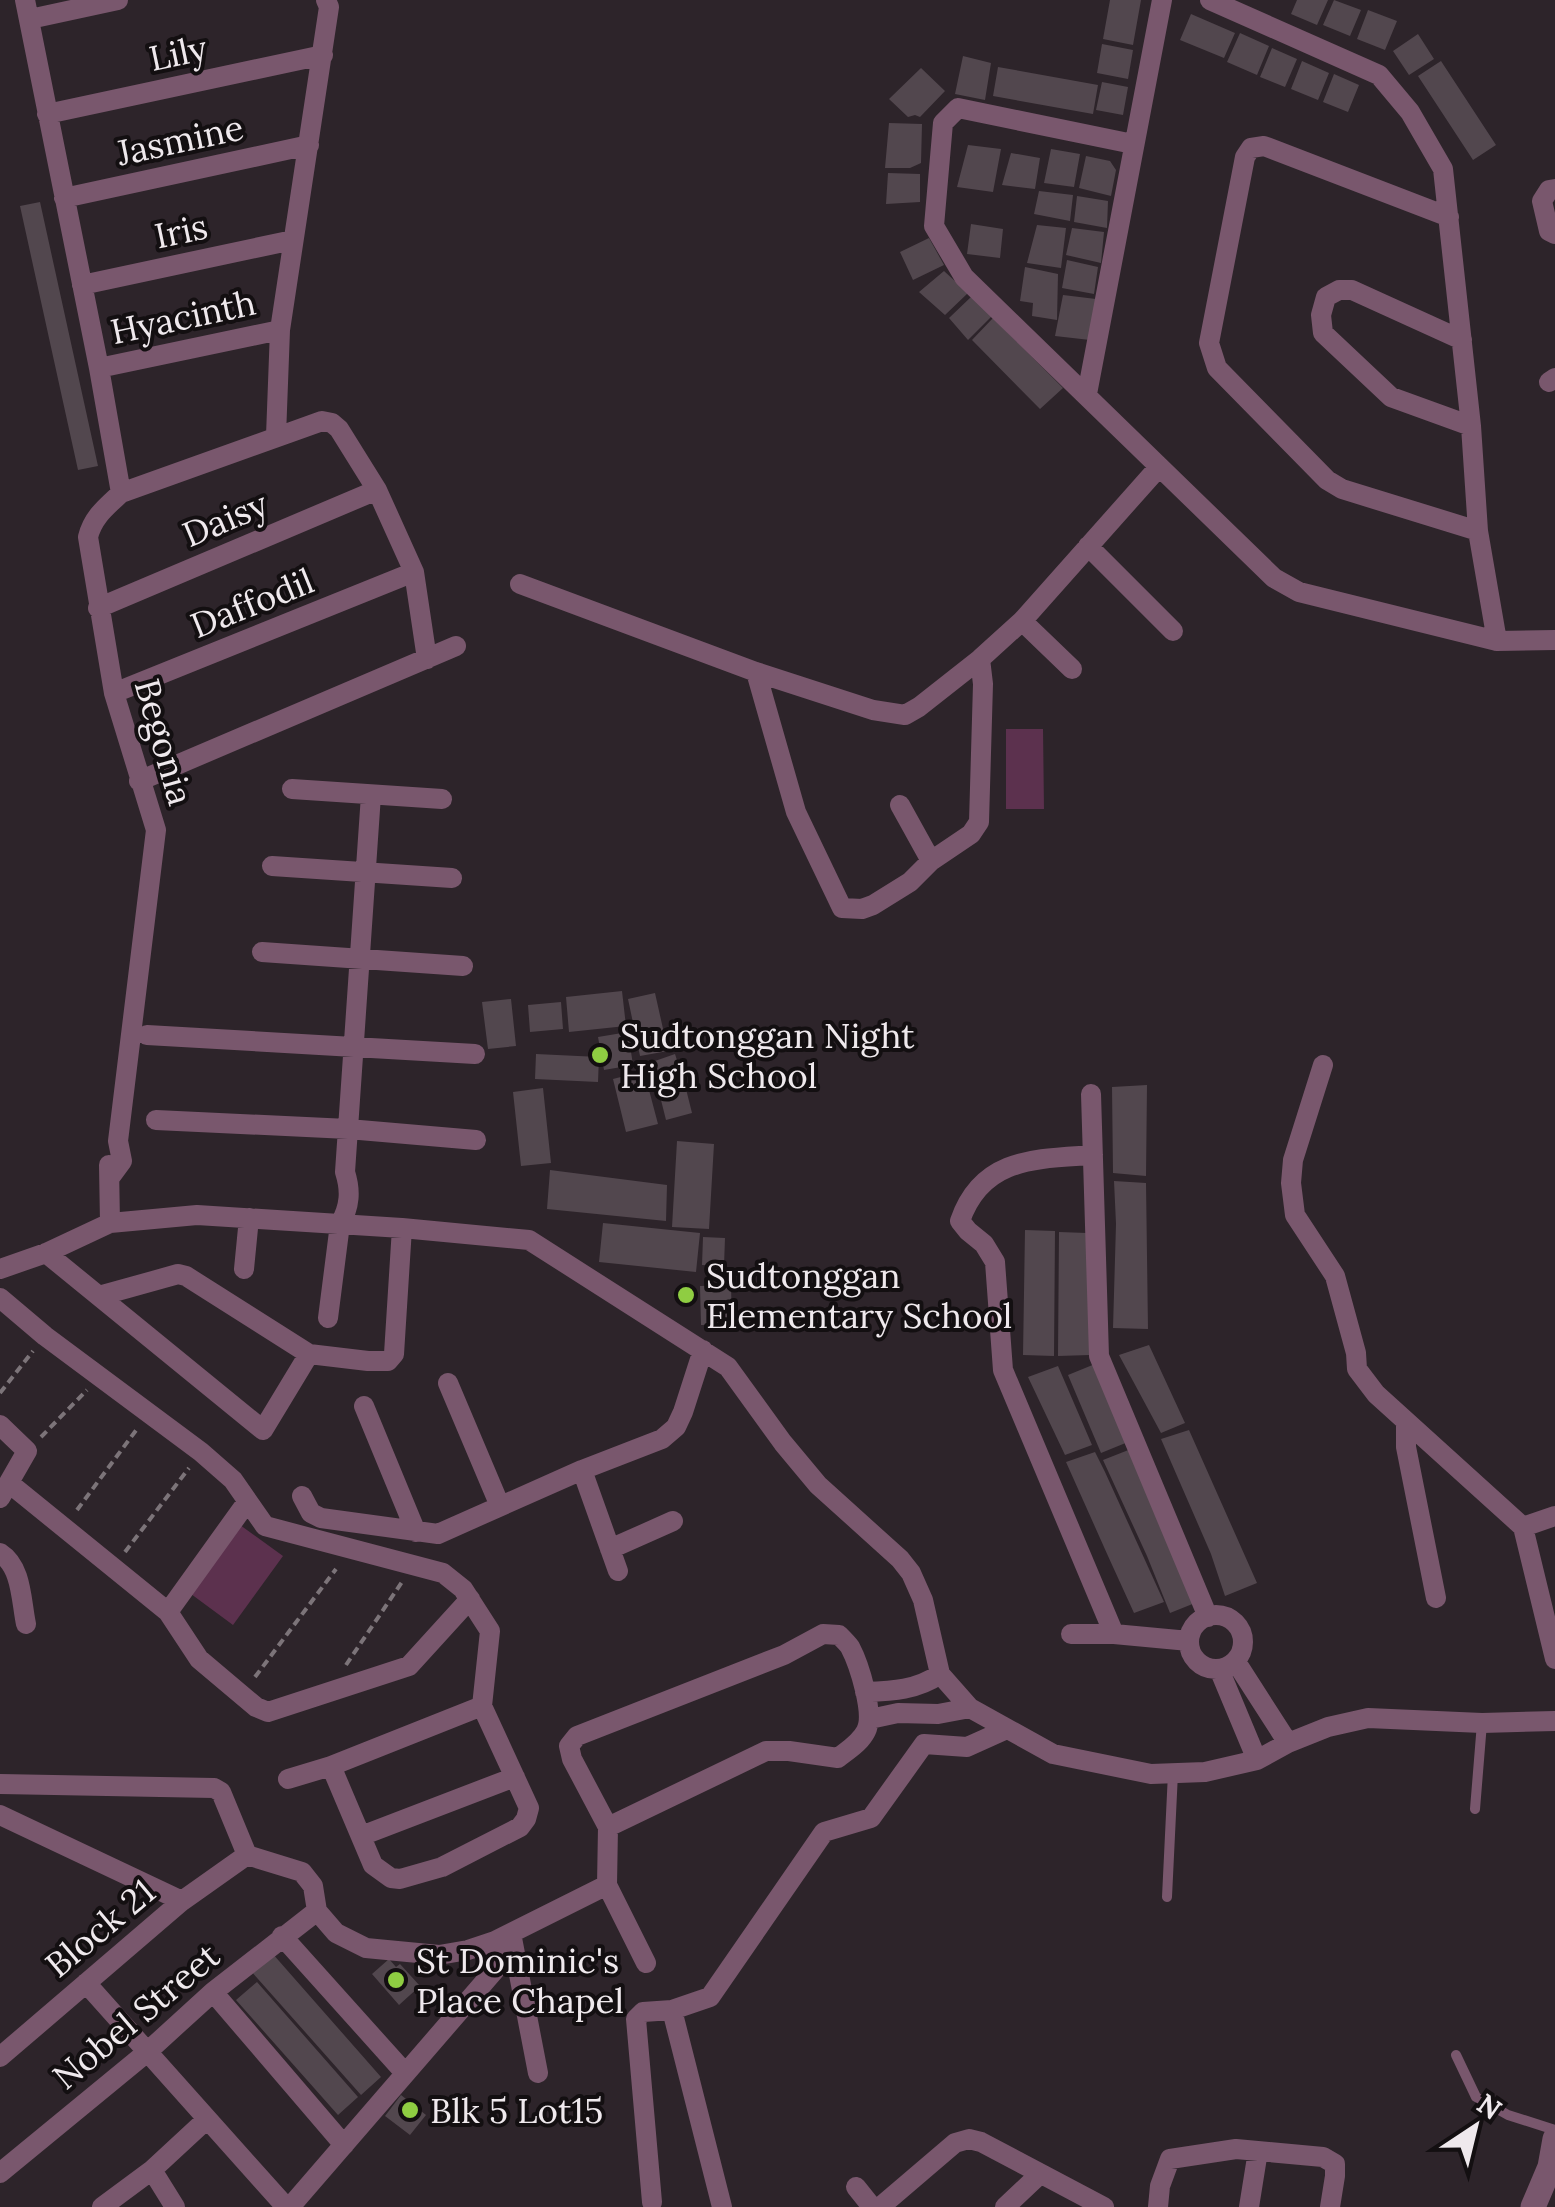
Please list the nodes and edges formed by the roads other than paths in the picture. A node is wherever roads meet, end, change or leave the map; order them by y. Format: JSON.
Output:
{"nodes":[{"id":1,"x":118,"y":0,"type":"edge"},
{"id":2,"x":326,"y":0,"type":"edge"},
{"id":3,"x":1162,"y":0,"type":"edge"},
{"id":4,"x":1210,"y":0,"type":"edge"},
{"id":5,"x":28,"y":10,"type":"edge"},
{"id":6,"x":322,"y":56,"type":"junction"},
{"id":7,"x":47,"y":114,"type":"junction"},
{"id":8,"x":1133,"y":144,"type":"junction"},
{"id":9,"x":309,"y":145,"type":"junction"},
{"id":10,"x":1555,"y":189,"type":"edge"},
{"id":11,"x":64,"y":198,"type":"junction"},
{"id":12,"x":1449,"y":217,"type":"junction"},
{"id":13,"x":1555,"y":234,"type":"edge"},
{"id":14,"x":294,"y":240,"type":"junction"},
{"id":15,"x":82,"y":285,"type":"junction"},
{"id":16,"x":280,"y":330,"type":"junction"},
{"id":17,"x":1462,"y":340,"type":"junction"},
{"id":18,"x":100,"y":368,"type":"junction"},
{"id":19,"x":1087,"y":394,"type":"junction"},
{"id":20,"x":1471,"y":426,"type":"junction"},
{"id":21,"x":276,"y":436,"type":"junction"},
{"id":22,"x":1159,"y":467,"type":"junction"},
{"id":23,"x":378,"y":490,"type":"junction"},
{"id":24,"x":122,"y":493,"type":"junction"},
{"id":25,"x":1478,"y":531,"type":"junction"},
{"id":26,"x":1088,"y":546,"type":"junction"},
{"id":27,"x":414,"y":572,"type":"junction"},
{"id":28,"x":520,"y":584,"type":"dead end"},
{"id":29,"x":98,"y":608,"type":"junction"},
{"id":30,"x":1022,"y":621,"type":"junction"},
{"id":31,"x":1172,"y":631,"type":"dead end"},
{"id":32,"x":1555,"y":640,"type":"edge"},
{"id":33,"x":1497,"y":641,"type":"junction"},
{"id":34,"x":456,"y":646,"type":"dead end"},
{"id":35,"x":426,"y":659,"type":"junction"},
{"id":36,"x":980,"y":659,"type":"junction"},
{"id":37,"x":1072,"y":669,"type":"dead end"},
{"id":38,"x":756,"y":672,"type":"junction"},
{"id":39,"x":114,"y":694,"type":"junction"},
{"id":40,"x":139,"y":781,"type":"junction"},
{"id":41,"x":292,"y":789,"type":"dead end"},
{"id":42,"x":371,"y":795,"type":"junction"},
{"id":43,"x":442,"y":800,"type":"dead end"},
{"id":44,"x":900,"y":805,"type":"dead end"},
{"id":45,"x":931,"y":861,"type":"junction"},
{"id":46,"x":272,"y":866,"type":"dead end"},
{"id":47,"x":366,"y":872,"type":"junction"},
{"id":48,"x":452,"y":878,"type":"dead end"},
{"id":49,"x":262,"y":952,"type":"dead end"},
{"id":50,"x":360,"y":959,"type":"junction"},
{"id":51,"x":462,"y":966,"type":"dead end"},
{"id":52,"x":146,"y":1034,"type":"dead end"},
{"id":53,"x":354,"y":1045,"type":"junction"},
{"id":54,"x":475,"y":1054,"type":"dead end"},
{"id":55,"x":1323,"y":1065,"type":"dead end"},
{"id":56,"x":1092,"y":1094,"type":"dead end"},
{"id":57,"x":156,"y":1120,"type":"dead end"},
{"id":58,"x":348,"y":1129,"type":"junction"},
{"id":59,"x":476,"y":1140,"type":"dead end"},
{"id":60,"x":1093,"y":1155,"type":"junction"},
{"id":61,"x":249,"y":1218,"type":"junction"},
{"id":62,"x":110,"y":1223,"type":"junction"},
{"id":63,"x":340,"y":1224,"type":"junction"},
{"id":64,"x":402,"y":1228,"type":"junction"},
{"id":65,"x":46,"y":1253,"type":"junction"},
{"id":66,"x":0,"y":1268,"type":"edge"},
{"id":67,"x":244,"y":1269,"type":"dead end"},
{"id":68,"x":98,"y":1296,"type":"junction"},
{"id":69,"x":0,"y":1298,"type":"edge"},
{"id":70,"x":328,"y":1318,"type":"dead end"},
{"id":71,"x":703,"y":1350,"type":"junction"},
{"id":72,"x":308,"y":1354,"type":"junction"},
{"id":73,"x":448,"y":1383,"type":"dead end"},
{"id":74,"x":364,"y":1406,"type":"dead end"},
{"id":75,"x":1406,"y":1421,"type":"junction"},
{"id":76,"x":0,"y":1425,"type":"edge"},
{"id":77,"x":582,"y":1470,"type":"junction"},
{"id":78,"x":4,"y":1490,"type":"edge"},
{"id":79,"x":302,"y":1496,"type":"dead end"},
{"id":80,"x":247,"y":1502,"type":"junction"},
{"id":81,"x":500,"y":1506,"type":"junction"},
{"id":82,"x":1555,"y":1516,"type":"edge"},
{"id":83,"x":674,"y":1522,"type":"dead end"},
{"id":84,"x":1523,"y":1526,"type":"junction"},
{"id":85,"x":416,"y":1532,"type":"junction"},
{"id":86,"x":610,"y":1549,"type":"junction"},
{"id":87,"x":0,"y":1552,"type":"edge"},
{"id":88,"x":618,"y":1571,"type":"dead end"},
{"id":89,"x":1436,"y":1598,"type":"dead end"},
{"id":90,"x":470,"y":1599,"type":"junction"},
{"id":91,"x":168,"y":1612,"type":"junction"},
{"id":92,"x":1208,"y":1616,"type":"junction"},
{"id":93,"x":26,"y":1624,"type":"dead end"},
{"id":94,"x":1071,"y":1634,"type":"dead end"},
{"id":95,"x":1114,"y":1634,"type":"junction"},
{"id":96,"x":1189,"y":1640,"type":"junction"},
{"id":97,"x":1555,"y":1658,"type":"edge"},
{"id":98,"x":1227,"y":1666,"type":"junction"},
{"id":99,"x":940,"y":1674,"type":"junction"},
{"id":100,"x":865,"y":1692,"type":"junction"},
{"id":101,"x":482,"y":1706,"type":"junction"},
{"id":102,"x":970,"y":1708,"type":"junction"},
{"id":103,"x":1555,"y":1720,"type":"edge"},
{"id":104,"x":868,"y":1724,"type":"junction"},
{"id":105,"x":1482,"y":1724,"type":"junction"},
{"id":106,"x":1007,"y":1729,"type":"junction"},
{"id":107,"x":1288,"y":1743,"type":"junction"},
{"id":108,"x":1257,"y":1760,"type":"junction"},
{"id":109,"x":331,"y":1766,"type":"junction"},
{"id":110,"x":1174,"y":1773,"type":"junction"},
{"id":111,"x":288,"y":1778,"type":"dead end"},
{"id":112,"x":515,"y":1778,"type":"junction"},
{"id":113,"x":0,"y":1784,"type":"edge"},
{"id":114,"x":1476,"y":1808,"type":"dead end"},
{"id":115,"x":0,"y":1816,"type":"edge"},
{"id":116,"x":608,"y":1827,"type":"junction"},
{"id":117,"x":361,"y":1836,"type":"junction"},
{"id":118,"x":247,"y":1856,"type":"junction"},
{"id":119,"x":607,"y":1885,"type":"junction"},
{"id":120,"x":1166,"y":1896,"type":"dead end"},
{"id":121,"x":182,"y":1901,"type":"junction"},
{"id":122,"x":317,"y":1911,"type":"junction"},
{"id":123,"x":282,"y":1936,"type":"junction"},
{"id":124,"x":503,"y":1937,"type":"junction"},
{"id":125,"x":646,"y":1964,"type":"dead end"},
{"id":126,"x":86,"y":1983,"type":"junction"},
{"id":127,"x":213,"y":1992,"type":"junction"},
{"id":128,"x":672,"y":2010,"type":"junction"},
{"id":129,"x":146,"y":2053,"type":"junction"},
{"id":130,"x":1456,"y":2055,"type":"dead end"},
{"id":131,"x":0,"y":2057,"type":"edge"},
{"id":132,"x":538,"y":2073,"type":"dead end"},
{"id":133,"x":405,"y":2074,"type":"junction"},
{"id":134,"x":206,"y":2120,"type":"junction"},
{"id":135,"x":1555,"y":2130,"type":"edge"},
{"id":136,"x":1555,"y":2139,"type":"edge"},
{"id":137,"x":344,"y":2144,"type":"junction"},
{"id":138,"x":1258,"y":2152,"type":"junction"},
{"id":139,"x":152,"y":2170,"type":"junction"},
{"id":140,"x":0,"y":2173,"type":"edge"},
{"id":141,"x":1040,"y":2174,"type":"junction"},
{"id":142,"x":856,"y":2187,"type":"dead end"},
{"id":143,"x":652,"y":2202,"type":"dead end"},
{"id":144,"x":102,"y":2207,"type":"edge"},
{"id":145,"x":176,"y":2207,"type":"edge"},
{"id":146,"x":288,"y":2207,"type":"edge"},
{"id":147,"x":722,"y":2207,"type":"edge"},
{"id":148,"x":872,"y":2207,"type":"edge"},
{"id":149,"x":880,"y":2207,"type":"edge"},
{"id":150,"x":1005,"y":2207,"type":"edge"},
{"id":151,"x":1104,"y":2207,"type":"edge"},
{"id":152,"x":1158,"y":2207,"type":"edge"},
{"id":153,"x":1248,"y":2207,"type":"edge"},
{"id":154,"x":1330,"y":2207,"type":"edge"},
{"id":155,"x":1533,"y":2207,"type":"edge"}],
"edges":[{"from":1,"to":5,"type":"street"},
{"from":2,"to":6,"type":"street"},
{"from":3,"to":8,"type":"street"},
{"from":4,"to":12,"type":"street"},
{"from":5,"to":7,"type":"street"},
{"from":6,"to":7,"type":"street","name":"Lily"},
{"from":6,"to":9,"type":"street"},
{"from":7,"to":11,"type":"street"},
{"from":8,"to":19,"type":"street"},
{"from":8,"to":19,"type":"street"},
{"from":9,"to":11,"type":"street","name":"Jasmine"},
{"from":9,"to":14,"type":"street"},
{"from":10,"to":13,"type":"street"},
{"from":11,"to":15,"type":"street"},
{"from":12,"to":17,"type":"street"},
{"from":12,"to":25,"type":"street"},
{"from":14,"to":15,"type":"street","name":"Iris"},
{"from":14,"to":16,"type":"street"},
{"from":15,"to":18,"type":"street"},
{"from":16,"to":18,"type":"street","name":"Hyacinth"},
{"from":16,"to":21,"type":"street"},
{"from":17,"to":20,"type":"street"},
{"from":17,"to":20,"type":"street"},
{"from":18,"to":24,"type":"street"},
{"from":19,"to":22,"type":"street"},
{"from":20,"to":25,"type":"street"},
{"from":21,"to":23,"type":"street"},
{"from":21,"to":24,"type":"street"},
{"from":22,"to":26,"type":"street"},
{"from":22,"to":33,"type":"street"},
{"from":23,"to":27,"type":"street"},
{"from":23,"to":29,"type":"street","name":"Daisy"},
{"from":24,"to":29,"type":"street","name":"Begonia"},
{"from":25,"to":33,"type":"street"},
{"from":26,"to":30,"type":"street"},
{"from":26,"to":31,"type":"street"},
{"from":27,"to":35,"type":"street"},
{"from":27,"to":39,"type":"street","name":"Daffodil"},
{"from":28,"to":38,"type":"street"},
{"from":29,"to":39,"type":"street","name":"Begonia"},
{"from":30,"to":36,"type":"street"},
{"from":30,"to":37,"type":"street"},
{"from":32,"to":33,"type":"street"},
{"from":34,"to":35,"type":"street"},
{"from":35,"to":40,"type":"street"},
{"from":36,"to":38,"type":"street"},
{"from":36,"to":45,"type":"street"},
{"from":38,"to":45,"type":"street"},
{"from":39,"to":40,"type":"street","name":"Begonia"},
{"from":40,"to":62,"type":"street","name":"Begonia"},
{"from":41,"to":42,"type":"street"},
{"from":42,"to":43,"type":"street"},
{"from":42,"to":47,"type":"street"},
{"from":44,"to":45,"type":"street"},
{"from":46,"to":47,"type":"street"},
{"from":47,"to":48,"type":"street"},
{"from":47,"to":50,"type":"street"},
{"from":49,"to":50,"type":"street"},
{"from":50,"to":51,"type":"street"},
{"from":50,"to":53,"type":"street"},
{"from":52,"to":53,"type":"street"},
{"from":53,"to":54,"type":"street"},
{"from":53,"to":58,"type":"street"},
{"from":55,"to":75,"type":"street"},
{"from":56,"to":60,"type":"street"},
{"from":57,"to":58,"type":"street"},
{"from":58,"to":59,"type":"street"},
{"from":58,"to":63,"type":"street"},
{"from":60,"to":92,"type":"street"},
{"from":60,"to":95,"type":"street"},
{"from":61,"to":62,"type":"street"},
{"from":61,"to":63,"type":"street"},
{"from":61,"to":67,"type":"street"},
{"from":62,"to":65,"type":"street"},
{"from":63,"to":64,"type":"street"},
{"from":63,"to":70,"type":"street"},
{"from":64,"to":71,"type":"street"},
{"from":64,"to":72,"type":"street"},
{"from":65,"to":66,"type":"street"},
{"from":65,"to":68,"type":"street"},
{"from":68,"to":72,"type":"street"},
{"from":68,"to":72,"type":"street"},
{"from":69,"to":80,"type":"street"},
{"from":71,"to":77,"type":"street"},
{"from":71,"to":99,"type":"street"},
{"from":73,"to":81,"type":"street"},
{"from":74,"to":85,"type":"street"},
{"from":75,"to":84,"type":"street"},
{"from":75,"to":89,"type":"street"},
{"from":76,"to":78,"type":"street"},
{"from":77,"to":81,"type":"street"},
{"from":77,"to":86,"type":"street"},
{"from":78,"to":91,"type":"street"},
{"from":79,"to":85,"type":"street"},
{"from":80,"to":90,"type":"street"},
{"from":80,"to":91,"type":"street"},
{"from":81,"to":85,"type":"street"},
{"from":82,"to":84,"type":"street"},
{"from":83,"to":86,"type":"street"},
{"from":84,"to":97,"type":"street"},
{"from":86,"to":88,"type":"street"},
{"from":87,"to":93,"type":"street"},
{"from":90,"to":91,"type":"street"},
{"from":90,"to":101,"type":"street"},
{"from":92,"to":96,"type":"street"},
{"from":92,"to":98,"type":"street"},
{"from":94,"to":95,"type":"street"},
{"from":95,"to":96,"type":"street"},
{"from":96,"to":98,"type":"street"},
{"from":98,"to":107,"type":"street"},
{"from":98,"to":108,"type":"street"},
{"from":99,"to":100,"type":"street"},
{"from":99,"to":102,"type":"street"},
{"from":100,"to":104,"type":"street"},
{"from":100,"to":116,"type":"street"},
{"from":101,"to":109,"type":"street"},
{"from":101,"to":112,"type":"street"},
{"from":102,"to":104,"type":"street"},
{"from":102,"to":106,"type":"street"},
{"from":103,"to":105,"type":"street"},
{"from":104,"to":116,"type":"street"},
{"from":105,"to":107,"type":"street"},
{"from":105,"to":114,"type":"lane"},
{"from":106,"to":110,"type":"street"},
{"from":106,"to":128,"type":"street"},
{"from":107,"to":108,"type":"street"},
{"from":108,"to":110,"type":"street"},
{"from":109,"to":111,"type":"street"},
{"from":109,"to":117,"type":"street"},
{"from":110,"to":120,"type":"lane"},
{"from":112,"to":117,"type":"street"},
{"from":112,"to":117,"type":"street"},
{"from":113,"to":118,"type":"street"},
{"from":115,"to":121,"type":"street"},
{"from":116,"to":119,"type":"street"},
{"from":118,"to":121,"type":"street","name":"Block 21"},
{"from":118,"to":122,"type":"street"},
{"from":119,"to":124,"type":"street"},
{"from":119,"to":125,"type":"street"},
{"from":121,"to":126,"type":"street","name":"Block 21"},
{"from":122,"to":123,"type":"street","name":"Nobel Street"},
{"from":122,"to":124,"type":"street"},
{"from":123,"to":127,"type":"street","name":"Nobel Street"},
{"from":123,"to":133,"type":"street"},
{"from":124,"to":132,"type":"street"},
{"from":124,"to":133,"type":"street"},
{"from":126,"to":129,"type":"street"},
{"from":126,"to":131,"type":"street","name":"Block 21"},
{"from":127,"to":129,"type":"street","name":"Nobel Street"},
{"from":127,"to":137,"type":"street"},
{"from":128,"to":143,"type":"street"},
{"from":128,"to":147,"type":"street"},
{"from":129,"to":134,"type":"street"},
{"from":129,"to":140,"type":"street","name":"Nobel Street"},
{"from":130,"to":135,"type":"lane"},
{"from":133,"to":137,"type":"street"},
{"from":134,"to":139,"type":"street"},
{"from":134,"to":146,"type":"street"},
{"from":136,"to":155,"type":"street"},
{"from":137,"to":146,"type":"street"},
{"from":138,"to":152,"type":"street"},
{"from":138,"to":153,"type":"street"},
{"from":138,"to":154,"type":"street"},
{"from":139,"to":144,"type":"street"},
{"from":139,"to":145,"type":"street"},
{"from":141,"to":149,"type":"street"},
{"from":141,"to":150,"type":"street"},
{"from":141,"to":151,"type":"street"},
{"from":142,"to":148,"type":"street"}]}
